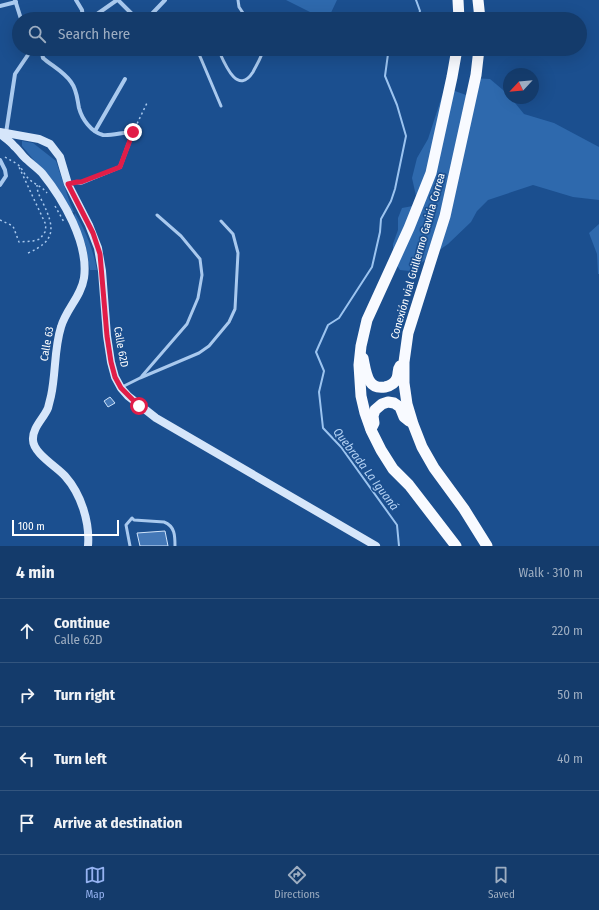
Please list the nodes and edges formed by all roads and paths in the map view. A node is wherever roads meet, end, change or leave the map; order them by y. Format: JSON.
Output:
{"nodes":[{"id":1,"x":76,"y":0,"type":"edge"},
{"id":2,"x":117,"y":0,"type":"edge"},
{"id":3,"x":165,"y":0,"type":"edge"},
{"id":4,"x":238,"y":0,"type":"edge"},
{"id":5,"x":458,"y":0,"type":"edge"},
{"id":6,"x":478,"y":0,"type":"edge"},
{"id":7,"x":16,"y":1,"type":"edge"},
{"id":8,"x":0,"y":6,"type":"edge"},
{"id":9,"x":19,"y":12,"type":"edge"},
{"id":10,"x":82,"y":12,"type":"edge"},
{"id":11,"x":100,"y":12,"type":"edge"},
{"id":12,"x":129,"y":12,"type":"edge"},
{"id":13,"x":154,"y":12,"type":"edge"},
{"id":14,"x":243,"y":12,"type":"edge"},
{"id":15,"x":459,"y":12,"type":"edge"},
{"id":16,"x":479,"y":12,"type":"edge"},
{"id":17,"x":27,"y":56,"type":"edge"},
{"id":18,"x":43,"y":56,"type":"edge"},
{"id":19,"x":199,"y":56,"type":"edge"},
{"id":20,"x":222,"y":56,"type":"edge"},
{"id":21,"x":262,"y":56,"type":"edge"},
{"id":22,"x":456,"y":56,"type":"edge"},
{"id":23,"x":478,"y":56,"type":"edge"},
{"id":24,"x":125,"y":79,"type":"dead end"},
{"id":25,"x":147,"y":103,"type":"dead end"},
{"id":26,"x":221,"y":106,"type":"dead end"},
{"id":27,"x":95,"y":131,"type":"junction"},
{"id":28,"x":133,"y":132,"type":"junction"},
{"id":29,"x":2,"y":133,"type":"edge"},
{"id":30,"x":0,"y":153,"type":"edge"},
{"id":31,"x":0,"y":160,"type":"edge"},
{"id":32,"x":17,"y":164,"type":"junction"},
{"id":33,"x":0,"y":184,"type":"edge"},
{"id":34,"x":68,"y":184,"type":"junction"},
{"id":35,"x":157,"y":215,"type":"dead end"},
{"id":36,"x":0,"y":220,"type":"edge"},
{"id":37,"x":221,"y":221,"type":"dead end"},
{"id":38,"x":28,"y":254,"type":"dead end"},
{"id":39,"x":361,"y":346,"type":"junction"},
{"id":40,"x":404,"y":362,"type":"junction"},
{"id":41,"x":140,"y":378,"type":"junction"},
{"id":42,"x":121,"y":388,"type":"junction"},
{"id":43,"x":413,"y":424,"type":"junction"},
{"id":44,"x":371,"y":430,"type":"junction"},
{"id":45,"x":88,"y":546,"type":"edge"},
{"id":46,"x":130,"y":546,"type":"edge"},
{"id":47,"x":175,"y":546,"type":"edge"},
{"id":48,"x":376,"y":546,"type":"edge"},
{"id":49,"x":456,"y":546,"type":"edge"},
{"id":50,"x":487,"y":546,"type":"edge"}],
"edges":[{"from":1,"to":10,"type":"street"},
{"from":2,"to":11,"type":"street"},
{"from":2,"to":12,"type":"street"},
{"from":3,"to":13,"type":"street"},
{"from":4,"to":14,"type":"lane"},
{"from":5,"to":15,"type":"highway"},
{"from":6,"to":16,"type":"highway"},
{"from":7,"to":8,"type":"street"},
{"from":7,"to":9,"type":"street"},
{"from":17,"to":29,"type":"street"},
{"from":18,"to":27,"type":"street"},
{"from":19,"to":26,"type":"lane"},
{"from":20,"to":21,"type":"lane"},
{"from":22,"to":39,"type":"highway","name":"Conexión vial Guillermo Gaviria Correa"},
{"from":23,"to":40,"type":"highway","name":"Conexión vial Guillermo Gaviria Correa"},
{"from":24,"to":27,"type":"street"},
{"from":25,"to":28,"type":"path"},
{"from":27,"to":28,"type":"street"},
{"from":28,"to":34,"type":"street"},
{"from":29,"to":34,"type":"main road","name":"Calle 62D"},
{"from":29,"to":45,"type":"main road","name":"Calle 63"},
{"from":30,"to":32,"type":"path"},
{"from":31,"to":33,"type":"street"},
{"from":32,"to":36,"type":"path"},
{"from":32,"to":38,"type":"path"},
{"from":34,"to":42,"type":"main road","name":"Calle 62D"},
{"from":35,"to":41,"type":"lane"},
{"from":37,"to":41,"type":"lane"},
{"from":39,"to":40,"type":"highway"},
{"from":39,"to":44,"type":"highway","name":"Conexión vial Guillermo Gaviria Correa"},
{"from":40,"to":43,"type":"highway","name":"Conexión vial Guillermo Gaviria Correa"},
{"from":41,"to":42,"type":"lane"},
{"from":42,"to":48,"type":"main road","name":"Calle 62D"},
{"from":43,"to":44,"type":"highway"},
{"from":43,"to":50,"type":"highway","name":"Conexión vial Guillermo Gaviria Correa"},
{"from":44,"to":49,"type":"highway","name":"Conexión vial Guillermo Gaviria Correa"},
{"from":46,"to":47,"type":"lane"}]}
